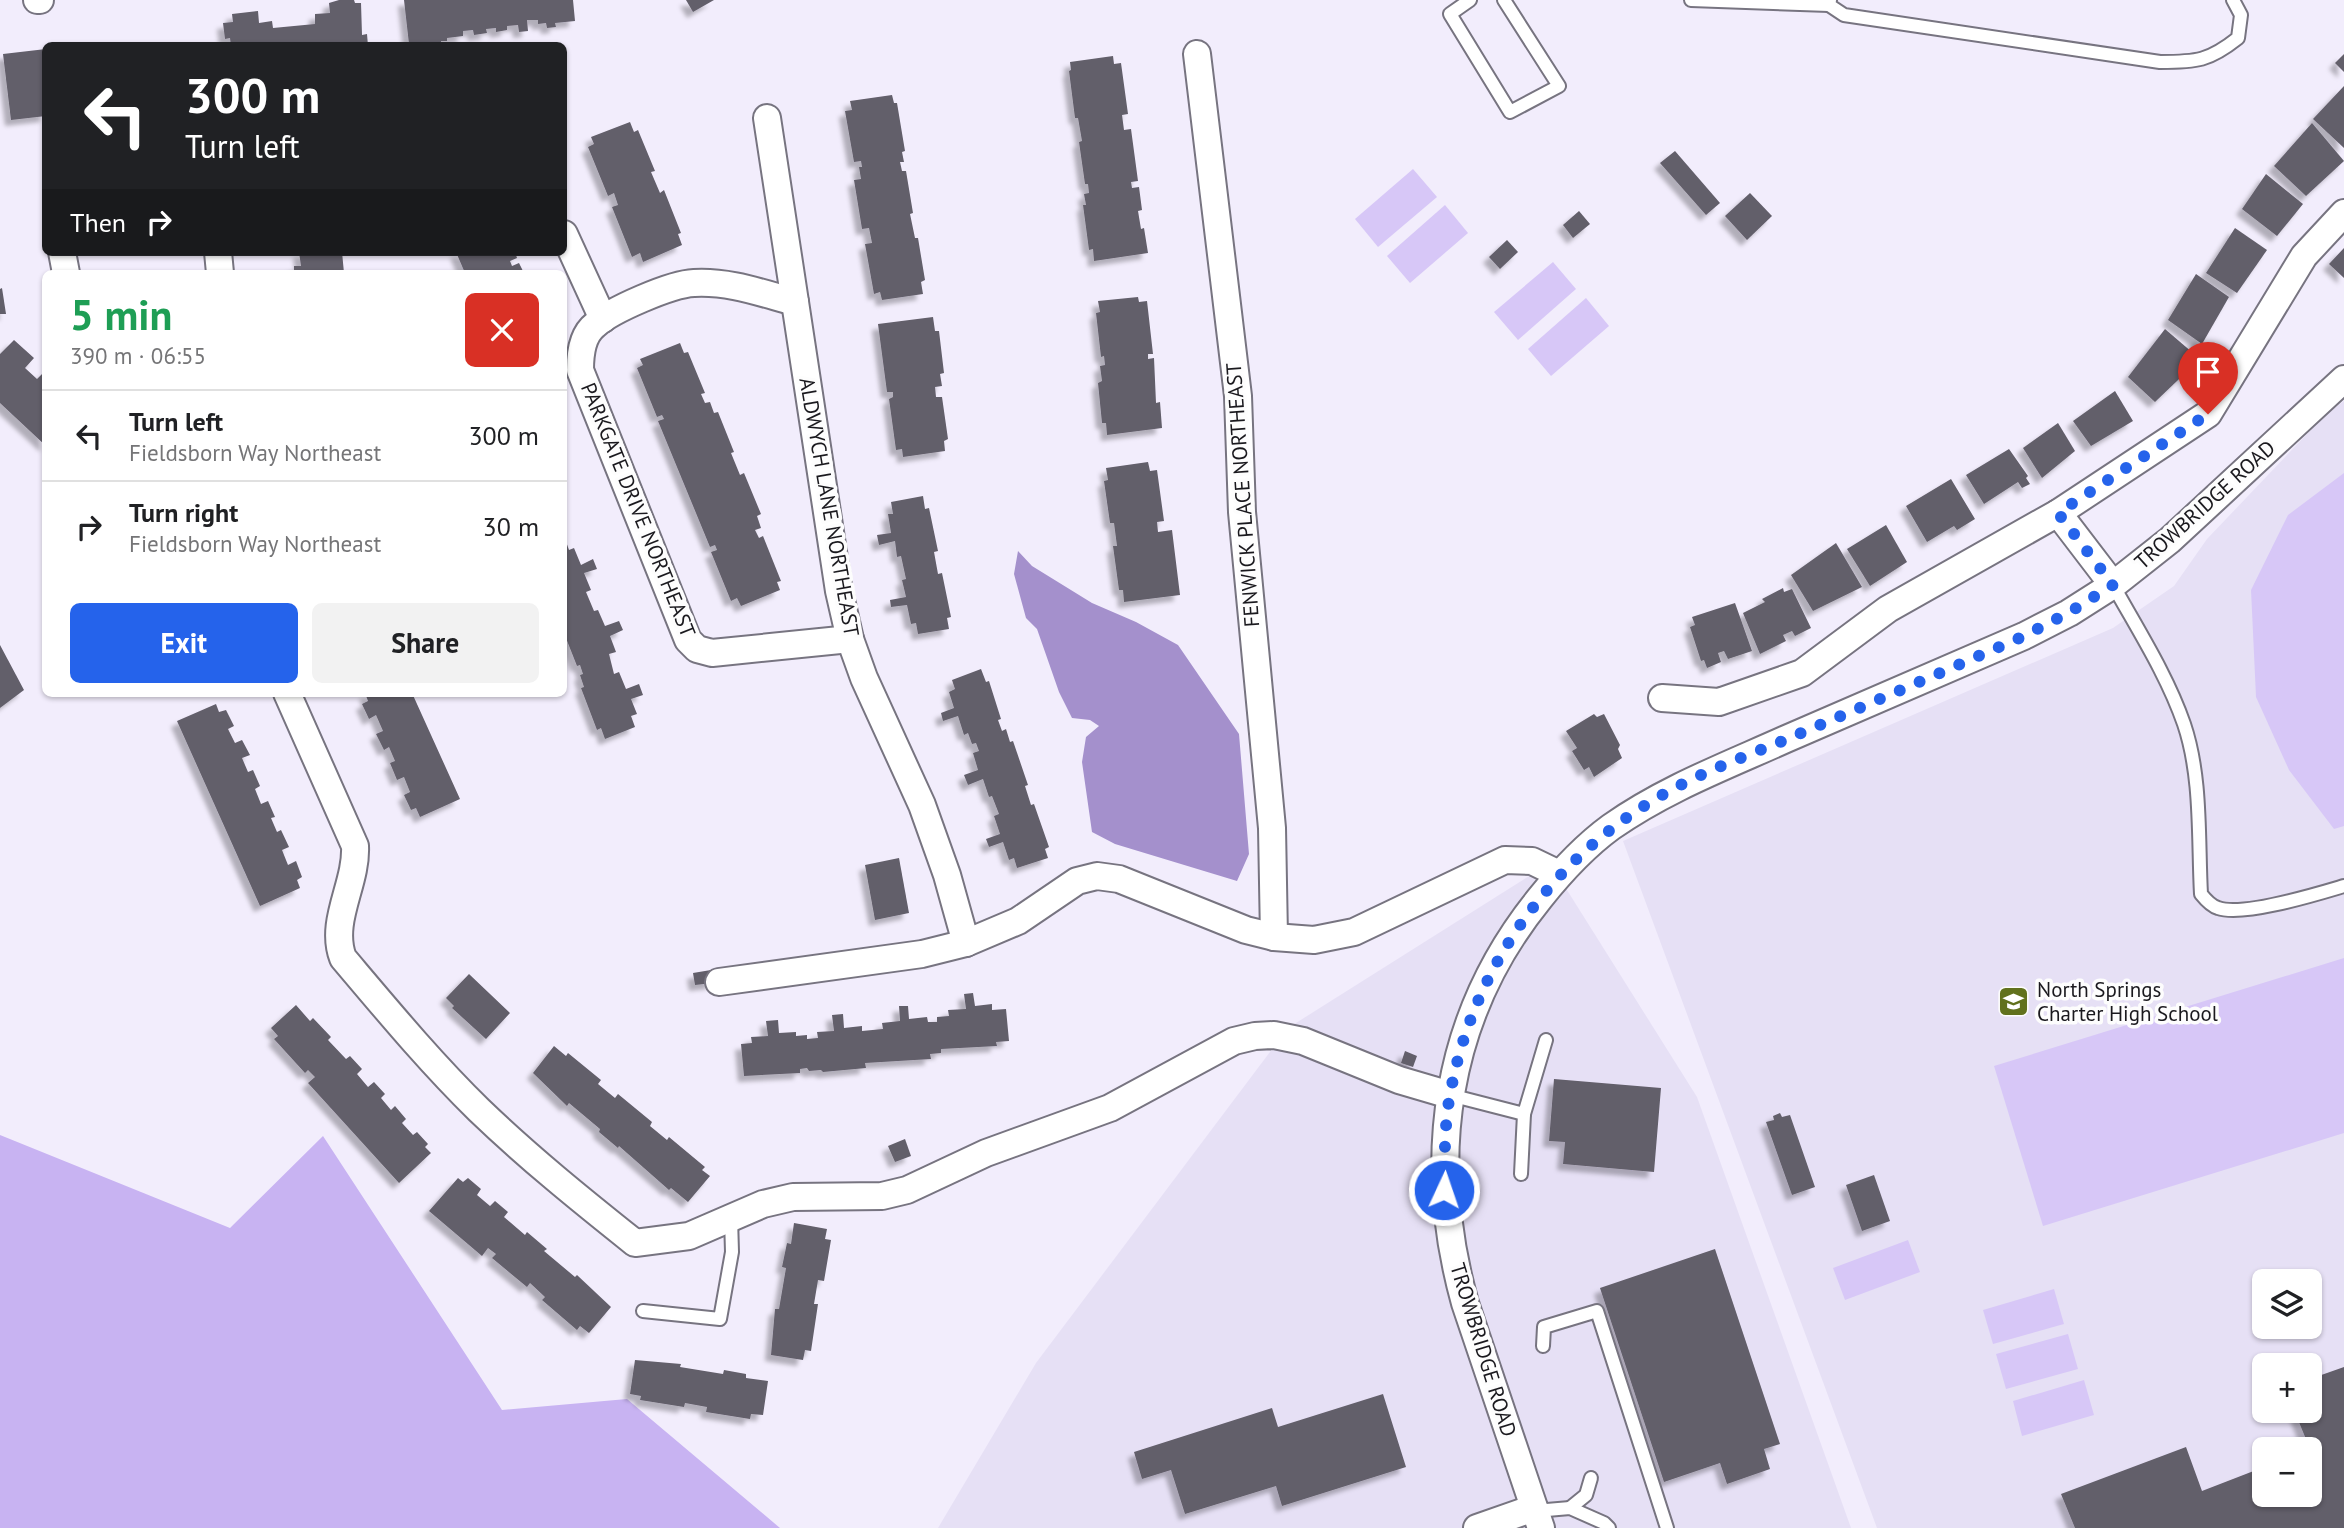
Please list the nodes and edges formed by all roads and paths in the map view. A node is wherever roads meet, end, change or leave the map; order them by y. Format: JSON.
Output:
{"nodes":[{"id":1,"x":1470,"y":0,"type":"edge"},
{"id":2,"x":1504,"y":0,"type":"edge"},
{"id":3,"x":1691,"y":0,"type":"edge"},
{"id":4,"x":2233,"y":0,"type":"edge"},
{"id":5,"x":1830,"y":2,"type":"edge"},
{"id":6,"x":1197,"y":54,"type":"dead end"},
{"id":7,"x":767,"y":118,"type":"dead end"},
{"id":8,"x":2344,"y":213,"type":"edge"},
{"id":9,"x":567,"y":241,"type":"edge"},
{"id":10,"x":795,"y":302,"type":"junction"},
{"id":11,"x":603,"y":319,"type":"junction"},
{"id":12,"x":2344,"y":379,"type":"edge"},
{"id":13,"x":2058,"y":513,"type":"junction"},
{"id":14,"x":2113,"y":585,"type":"junction"},
{"id":15,"x":850,"y":639,"type":"junction"},
{"id":16,"x":289,"y":697,"type":"edge"},
{"id":17,"x":1662,"y":698,"type":"dead end"},
{"id":18,"x":1559,"y":874,"type":"junction"},
{"id":19,"x":2344,"y":886,"type":"edge"},
{"id":20,"x":1274,"y":937,"type":"junction"},
{"id":21,"x":966,"y":943,"type":"junction"},
{"id":22,"x":719,"y":982,"type":"dead end"},
{"id":23,"x":1546,"y":1040,"type":"dead end"},
{"id":24,"x":1450,"y":1095,"type":"junction"},
{"id":25,"x":1524,"y":1114,"type":"junction"},
{"id":26,"x":1521,"y":1174,"type":"dead end"},
{"id":27,"x":731,"y":1218,"type":"junction"},
{"id":28,"x":643,"y":1311,"type":"dead end"},
{"id":29,"x":1543,"y":1346,"type":"dead end"},
{"id":30,"x":1591,"y":1479,"type":"dead end"},
{"id":31,"x":1570,"y":1508,"type":"junction"},
{"id":32,"x":1536,"y":1516,"type":"edge"},
{"id":33,"x":1478,"y":1528,"type":"edge"},
{"id":34,"x":1609,"y":1528,"type":"edge"},
{"id":35,"x":1667,"y":1528,"type":"edge"}],
"edges":[{"from":1,"to":2,"type":"lane"},
{"from":3,"to":5,"type":"lane"},
{"from":4,"to":5,"type":"lane"},
{"from":6,"to":20,"type":"street","name":"FENWICK PLACE NORTHEAST"},
{"from":7,"to":10,"type":"street","name":"ALDWYCH LANE NORTHEAST"},
{"from":8,"to":13,"type":"street"},
{"from":9,"to":11,"type":"street"},
{"from":10,"to":11,"type":"street"},
{"from":10,"to":15,"type":"street","name":"ALDWYCH LANE NORTHEAST"},
{"from":11,"to":15,"type":"street","name":"PARKGATE DRIVE NORTHEAST"},
{"from":12,"to":14,"type":"street","name":"TROWBRIDGE ROAD"},
{"from":13,"to":14,"type":"street"},
{"from":13,"to":17,"type":"street"},
{"from":14,"to":18,"type":"street","name":"TROWBRIDGE ROAD"},
{"from":14,"to":19,"type":"lane"},
{"from":15,"to":21,"type":"street","name":"ALDWYCH LANE NORTHEAST"},
{"from":16,"to":27,"type":"street"},
{"from":18,"to":20,"type":"street"},
{"from":18,"to":24,"type":"street","name":"TROWBRIDGE ROAD"},
{"from":20,"to":21,"type":"street"},
{"from":21,"to":22,"type":"street"},
{"from":23,"to":25,"type":"lane"},
{"from":24,"to":25,"type":"lane"},
{"from":24,"to":27,"type":"street"},
{"from":24,"to":32,"type":"street","name":"TROWBRIDGE ROAD"},
{"from":25,"to":26,"type":"lane"},
{"from":27,"to":28,"type":"lane"},
{"from":29,"to":35,"type":"lane"},
{"from":30,"to":31,"type":"lane"},
{"from":31,"to":32,"type":"lane"},
{"from":31,"to":34,"type":"lane"},
{"from":32,"to":33,"type":"street"}]}
